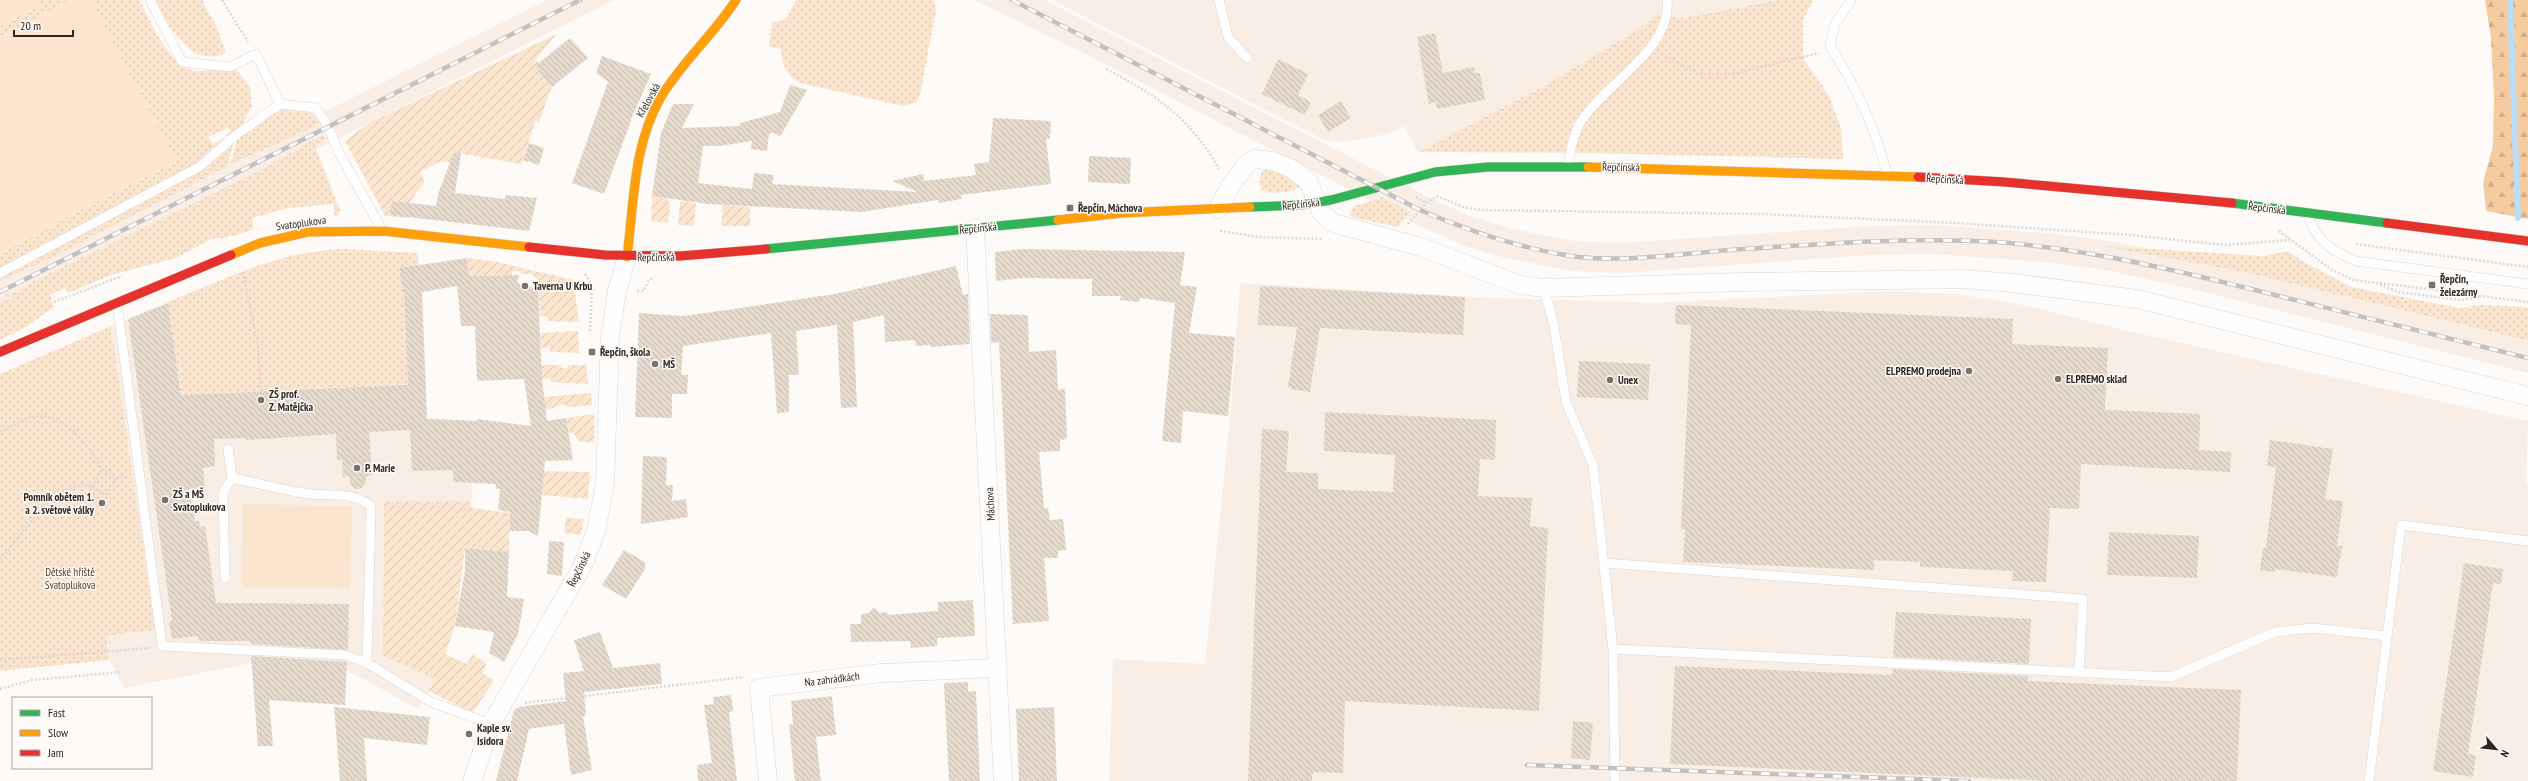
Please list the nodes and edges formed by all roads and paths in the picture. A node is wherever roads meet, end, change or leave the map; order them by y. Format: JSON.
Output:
{"nodes":[{"id":1,"x":150,"y":0,"type":"edge"},
{"id":2,"x":222,"y":0,"type":"edge"},
{"id":3,"x":736,"y":0,"type":"edge"},
{"id":4,"x":1218,"y":0,"type":"edge"},
{"id":5,"x":1667,"y":0,"type":"edge"},
{"id":6,"x":1851,"y":0,"type":"edge"},
{"id":7,"x":1652,"y":46,"type":"junction"},
{"id":8,"x":1830,"y":46,"type":"junction"},
{"id":9,"x":256,"y":54,"type":"junction"},
{"id":10,"x":1247,"y":58,"type":"dead end"},
{"id":11,"x":1106,"y":69,"type":"dead end"},
{"id":12,"x":280,"y":104,"type":"junction"},
{"id":13,"x":1568,"y":167,"type":"junction"},
{"id":14,"x":1887,"y":175,"type":"junction"},
{"id":15,"x":1230,"y":186,"type":"junction"},
{"id":16,"x":1317,"y":203,"type":"junction"},
{"id":17,"x":1218,"y":209,"type":"junction"},
{"id":18,"x":2307,"y":213,"type":"junction"},
{"id":19,"x":1217,"y":230,"type":"dead end"},
{"id":20,"x":1403,"y":230,"type":"dead end"},
{"id":21,"x":383,"y":231,"type":"junction"},
{"id":22,"x":975,"y":236,"type":"junction"},
{"id":23,"x":1315,"y":239,"type":"dead end"},
{"id":24,"x":2278,"y":240,"type":"dead end"},
{"id":25,"x":2528,"y":241,"type":"edge"},
{"id":26,"x":2351,"y":244,"type":"dead end"},
{"id":27,"x":627,"y":257,"type":"junction"},
{"id":28,"x":241,"y":267,"type":"dead end"},
{"id":29,"x":2528,"y":267,"type":"edge"},
{"id":30,"x":583,"y":272,"type":"dead end"},
{"id":31,"x":0,"y":273,"type":"edge"},
{"id":32,"x":2528,"y":284,"type":"edge"},
{"id":33,"x":1544,"y":288,"type":"junction"},
{"id":34,"x":2479,"y":297,"type":"junction"},
{"id":35,"x":116,"y":302,"type":"junction"},
{"id":36,"x":2528,"y":302,"type":"edge"},
{"id":37,"x":590,"y":332,"type":"dead end"},
{"id":38,"x":0,"y":352,"type":"edge"},
{"id":39,"x":261,"y":390,"type":"dead end"},
{"id":40,"x":2528,"y":396,"type":"edge"},
{"id":41,"x":0,"y":432,"type":"edge"},
{"id":42,"x":228,"y":449,"type":"dead end"},
{"id":43,"x":102,"y":469,"type":"junction"},
{"id":44,"x":232,"y":478,"type":"junction"},
{"id":45,"x":92,"y":486,"type":"junction"},
{"id":46,"x":2528,"y":541,"type":"edge"},
{"id":47,"x":0,"y":560,"type":"edge"},
{"id":48,"x":1604,"y":562,"type":"junction"},
{"id":49,"x":225,"y":578,"type":"dead end"},
{"id":50,"x":2387,"y":636,"type":"junction"},
{"id":51,"x":162,"y":646,"type":"junction"},
{"id":52,"x":1613,"y":649,"type":"junction"},
{"id":53,"x":0,"y":660,"type":"edge"},
{"id":54,"x":367,"y":663,"type":"junction"},
{"id":55,"x":998,"y":668,"type":"junction"},
{"id":56,"x":122,"y":672,"type":"dead end"},
{"id":57,"x":2079,"y":672,"type":"junction"},
{"id":58,"x":0,"y":689,"type":"edge"},
{"id":59,"x":491,"y":724,"type":"junction"},
{"id":60,"x":472,"y":781,"type":"edge"},
{"id":61,"x":768,"y":781,"type":"edge"},
{"id":62,"x":1003,"y":781,"type":"edge"},
{"id":63,"x":1615,"y":781,"type":"edge"},
{"id":64,"x":2369,"y":781,"type":"edge"}],
"edges":[{"from":1,"to":9,"type":"lane"},
{"from":2,"to":9,"type":"path"},
{"from":3,"to":27,"type":"street","name":"Křelovská"},
{"from":4,"to":10,"type":"lane"},
{"from":5,"to":7,"type":"lane"},
{"from":6,"to":8,"type":"lane"},
{"from":7,"to":8,"type":"path"},
{"from":7,"to":13,"type":"lane"},
{"from":8,"to":14,"type":"lane"},
{"from":9,"to":12,"type":"lane"},
{"from":11,"to":15,"type":"path"},
{"from":12,"to":21,"type":"lane"},
{"from":12,"to":31,"type":"lane"},
{"from":13,"to":14,"type":"street","name":"Řepčínská"},
{"from":13,"to":16,"type":"street","name":"Řepčínská"},
{"from":14,"to":18,"type":"street","name":"Řepčínská"},
{"from":15,"to":16,"type":"street"},
{"from":15,"to":17,"type":"street"},
{"from":16,"to":17,"type":"street","name":"Řepčínská"},
{"from":16,"to":33,"type":"street"},
{"from":17,"to":22,"type":"street","name":"Řepčínská"},
{"from":18,"to":25,"type":"street","name":"Řepčínská"},
{"from":18,"to":32,"type":"lane"},
{"from":19,"to":23,"type":"path"},
{"from":20,"to":24,"type":"path"},
{"from":21,"to":27,"type":"street","name":"Svatoplukova"},
{"from":21,"to":35,"type":"street","name":"Svatoplukova"},
{"from":22,"to":27,"type":"street","name":"Řepčínská"},
{"from":22,"to":55,"type":"street","name":"Máchova"},
{"from":26,"to":29,"type":"path"},
{"from":27,"to":59,"type":"street","name":"Řepčínská"},
{"from":28,"to":39,"type":"path"},
{"from":30,"to":37,"type":"path"},
{"from":33,"to":40,"type":"street"},
{"from":33,"to":48,"type":"lane"},
{"from":34,"to":34,"type":"path"},
{"from":34,"to":36,"type":"path"},
{"from":35,"to":38,"type":"street","name":"Svatoplukova"},
{"from":35,"to":51,"type":"lane"},
{"from":41,"to":43,"type":"path"},
{"from":42,"to":44,"type":"lane"},
{"from":43,"to":45,"type":"path"},
{"from":43,"to":45,"type":"path"},
{"from":44,"to":49,"type":"lane"},
{"from":44,"to":54,"type":"lane"},
{"from":45,"to":47,"type":"path"},
{"from":46,"to":50,"type":"lane"},
{"from":48,"to":52,"type":"lane"},
{"from":48,"to":57,"type":"lane"},
{"from":50,"to":57,"type":"lane"},
{"from":50,"to":64,"type":"lane"},
{"from":51,"to":53,"type":"path"},
{"from":51,"to":54,"type":"lane"},
{"from":52,"to":57,"type":"lane"},
{"from":52,"to":63,"type":"lane"},
{"from":54,"to":59,"type":"lane"},
{"from":55,"to":61,"type":"street","name":"Na zahrádkách"},
{"from":55,"to":62,"type":"street","name":"Máchova"},
{"from":56,"to":58,"type":"path"},
{"from":59,"to":60,"type":"street","name":"Řepčínská"}]}
